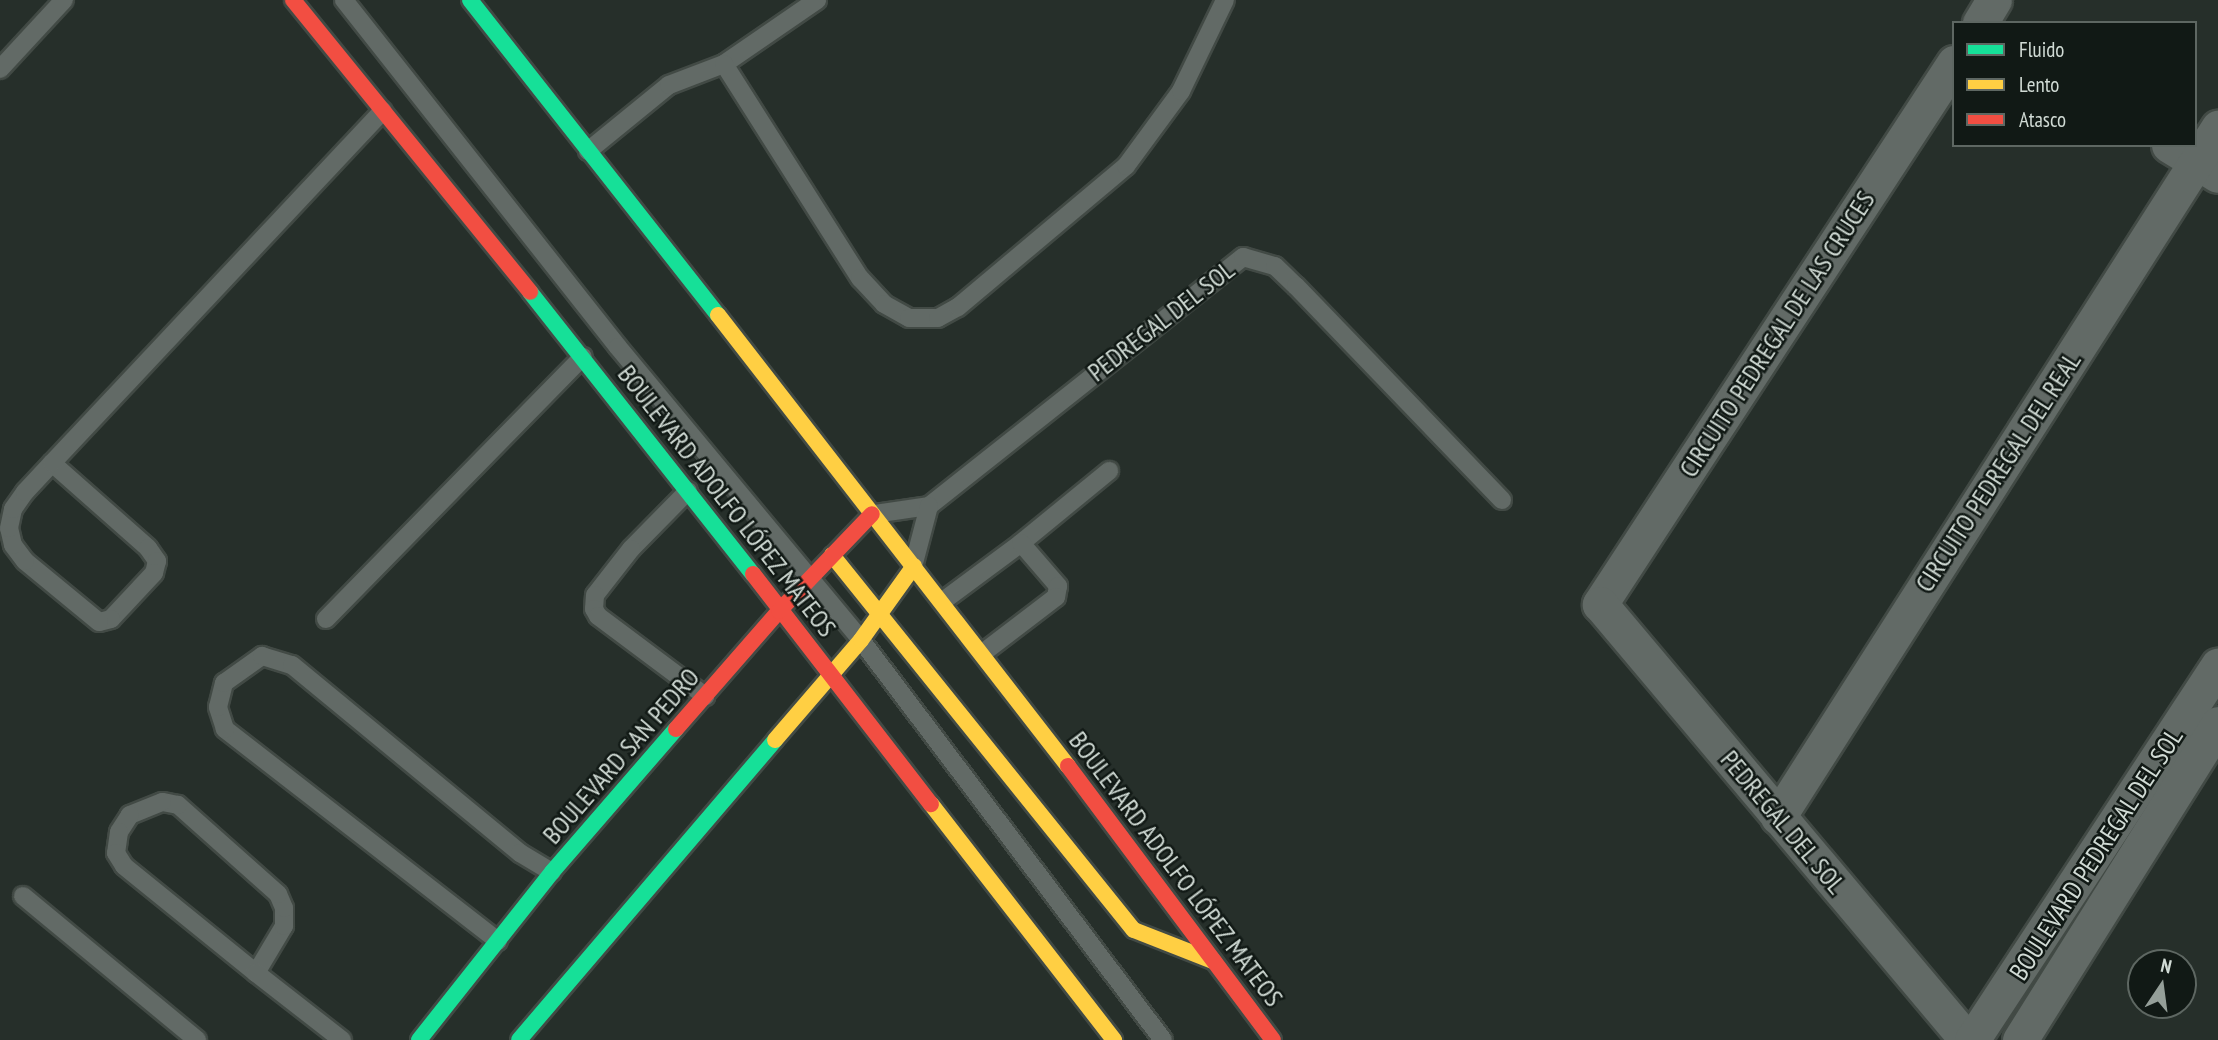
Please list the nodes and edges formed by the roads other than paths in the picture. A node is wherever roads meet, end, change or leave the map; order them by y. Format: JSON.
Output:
{"nodes":[{"id":1,"x":65,"y":0,"type":"edge"},
{"id":2,"x":293,"y":0,"type":"edge"},
{"id":3,"x":344,"y":0,"type":"edge"},
{"id":4,"x":470,"y":0,"type":"edge"},
{"id":5,"x":817,"y":0,"type":"edge"},
{"id":6,"x":1225,"y":0,"type":"edge"},
{"id":7,"x":1994,"y":0,"type":"edge"},
{"id":8,"x":1982,"y":21,"type":"edge"},
{"id":9,"x":724,"y":64,"type":"junction"},
{"id":10,"x":1952,"y":66,"type":"edge"},
{"id":11,"x":0,"y":69,"type":"edge"},
{"id":12,"x":383,"y":111,"type":"junction"},
{"id":13,"x":2218,"y":128,"type":"edge"},
{"id":14,"x":588,"y":151,"type":"junction"},
{"id":15,"x":2194,"y":161,"type":"edge"},
{"id":16,"x":583,"y":357,"type":"junction"},
{"id":17,"x":52,"y":463,"type":"junction"},
{"id":18,"x":1109,"y":471,"type":"dead end"},
{"id":19,"x":688,"y":491,"type":"junction"},
{"id":20,"x":1502,"y":500,"type":"dead end"},
{"id":21,"x":929,"y":506,"type":"junction"},
{"id":22,"x":872,"y":514,"type":"junction"},
{"id":23,"x":1021,"y":543,"type":"junction"},
{"id":24,"x":832,"y":555,"type":"junction"},
{"id":25,"x":914,"y":566,"type":"junction"},
{"id":26,"x":809,"y":580,"type":"junction"},
{"id":27,"x":943,"y":601,"type":"junction"},
{"id":28,"x":1600,"y":604,"type":"joint"},
{"id":29,"x":779,"y":611,"type":"junction"},
{"id":30,"x":881,"y":615,"type":"junction"},
{"id":31,"x":326,"y":619,"type":"dead end"},
{"id":32,"x":861,"y":640,"type":"junction"},
{"id":33,"x":984,"y":652,"type":"junction"},
{"id":34,"x":2218,"y":666,"type":"edge"},
{"id":35,"x":833,"y":674,"type":"junction"},
{"id":36,"x":705,"y":696,"type":"junction"},
{"id":37,"x":2218,"y":724,"type":"edge"},
{"id":38,"x":1778,"y":817,"type":"junction"},
{"id":39,"x":552,"y":872,"type":"junction"},
{"id":40,"x":23,"y":896,"type":"dead end"},
{"id":41,"x":498,"y":941,"type":"junction"},
{"id":42,"x":1213,"y":961,"type":"junction"},
{"id":43,"x":256,"y":973,"type":"junction"},
{"id":44,"x":197,"y":1040,"type":"edge"},
{"id":45,"x":342,"y":1040,"type":"edge"},
{"id":46,"x":419,"y":1040,"type":"edge"},
{"id":47,"x":519,"y":1040,"type":"edge"},
{"id":48,"x":1114,"y":1040,"type":"edge"},
{"id":49,"x":1163,"y":1040,"type":"edge"},
{"id":50,"x":1273,"y":1040,"type":"edge"},
{"id":51,"x":1970,"y":1040,"type":"edge"},
{"id":52,"x":2020,"y":1040,"type":"edge"}],
"edges":[{"from":1,"to":11,"type":"lane"},
{"from":2,"to":12,"type":"main road","name":"BOULEVARD ADOLFO LÓPEZ MATEOS"},
{"from":3,"to":26,"type":"lane"},
{"from":4,"to":14,"type":"main road","name":"BOULEVARD ADOLFO LÓPEZ MATEOS"},
{"from":5,"to":9,"type":"lane"},
{"from":6,"to":9,"type":"lane"},
{"from":7,"to":8,"type":"street"},
{"from":9,"to":14,"type":"lane"},
{"from":10,"to":28,"type":"street","name":"CIRCUITO PEDREGAL DE LAS CRUCES"},
{"from":12,"to":16,"type":"main road","name":"BOULEVARD ADOLFO LÓPEZ MATEOS"},
{"from":12,"to":17,"type":"lane"},
{"from":13,"to":15,"type":"street","name":"CIRCUITO PEDREGAL DEL REAL"},
{"from":14,"to":22,"type":"main road","name":"BOULEVARD ADOLFO LÓPEZ MATEOS"},
{"from":15,"to":38,"type":"street","name":"CIRCUITO PEDREGAL DEL REAL"},
{"from":16,"to":19,"type":"main road","name":"BOULEVARD ADOLFO LÓPEZ MATEOS"},
{"from":16,"to":31,"type":"lane"},
{"from":17,"to":17,"type":"lane"},
{"from":18,"to":23,"type":"lane"},
{"from":19,"to":29,"type":"main road","name":"BOULEVARD ADOLFO LÓPEZ MATEOS"},
{"from":19,"to":36,"type":"lane"},
{"from":20,"to":21,"type":"lane","name":"PEDREGAL DEL SOL"},
{"from":21,"to":22,"type":"lane"},
{"from":21,"to":25,"type":"lane"},
{"from":22,"to":24,"type":"main road","name":"BOULEVARD SAN PEDRO"},
{"from":22,"to":25,"type":"main road","name":"BOULEVARD ADOLFO LÓPEZ MATEOS"},
{"from":23,"to":27,"type":"lane"},
{"from":23,"to":33,"type":"lane"},
{"from":24,"to":26,"type":"main road","name":"BOULEVARD SAN PEDRO"},
{"from":24,"to":30,"type":"main road"},
{"from":25,"to":27,"type":"main road","name":"BOULEVARD ADOLFO LÓPEZ MATEOS"},
{"from":25,"to":30,"type":"main road"},
{"from":26,"to":29,"type":"main road","name":"BOULEVARD SAN PEDRO"},
{"from":26,"to":32,"type":"lane"},
{"from":27,"to":33,"type":"main road","name":"BOULEVARD ADOLFO LÓPEZ MATEOS"},
{"from":28,"to":38,"type":"street","name":"PEDREGAL DEL SOL"},
{"from":29,"to":35,"type":"main road","name":"BOULEVARD ADOLFO LÓPEZ MATEOS"},
{"from":29,"to":36,"type":"main road","name":"BOULEVARD SAN PEDRO"},
{"from":30,"to":32,"type":"main road"},
{"from":30,"to":42,"type":"main road"},
{"from":32,"to":35,"type":"main road"},
{"from":32,"to":49,"type":"lane"},
{"from":33,"to":42,"type":"main road","name":"BOULEVARD ADOLFO LÓPEZ MATEOS"},
{"from":34,"to":51,"type":"street","name":"BOULEVARD PEDREGAL DEL SOL"},
{"from":35,"to":47,"type":"main road"},
{"from":35,"to":48,"type":"main road","name":"BOULEVARD ADOLFO LÓPEZ MATEOS"},
{"from":36,"to":39,"type":"main road","name":"BOULEVARD SAN PEDRO"},
{"from":37,"to":52,"type":"street","name":"BOULEVARD PEDREGAL DEL SOL"},
{"from":38,"to":51,"type":"street","name":"PEDREGAL DEL SOL"},
{"from":39,"to":41,"type":"main road","name":"BOULEVARD SAN PEDRO"},
{"from":39,"to":41,"type":"lane"},
{"from":40,"to":44,"type":"lane"},
{"from":41,"to":46,"type":"main road","name":"BOULEVARD SAN PEDRO"},
{"from":42,"to":50,"type":"main road","name":"BOULEVARD ADOLFO LÓPEZ MATEOS"},
{"from":43,"to":43,"type":"lane"},
{"from":43,"to":45,"type":"lane"}]}
